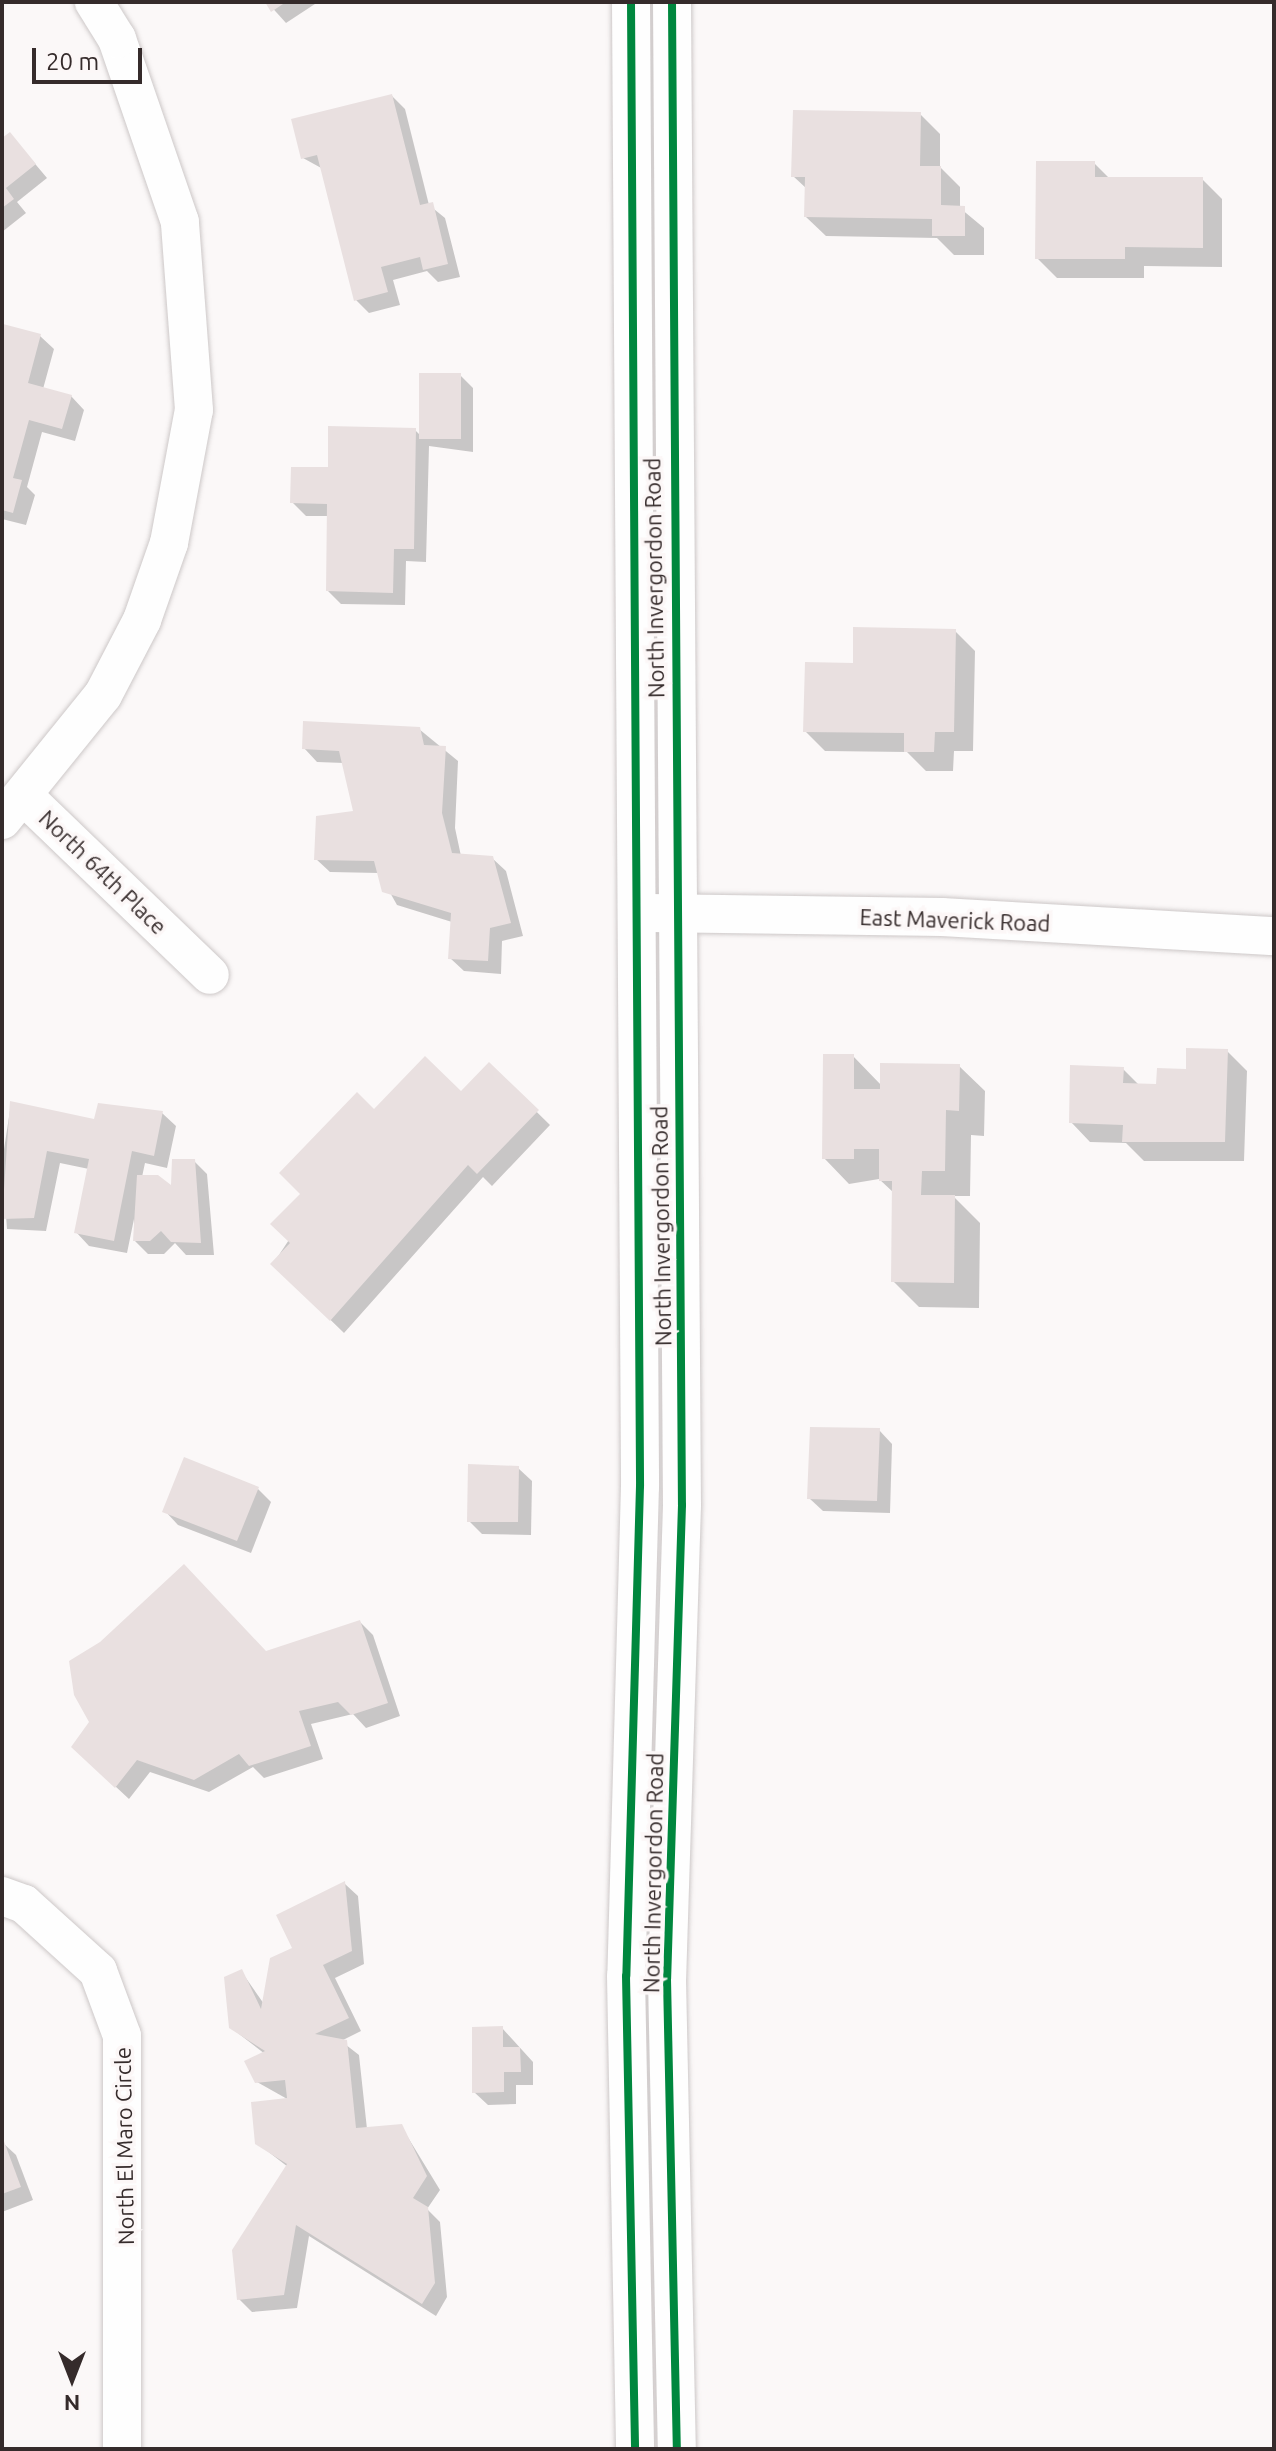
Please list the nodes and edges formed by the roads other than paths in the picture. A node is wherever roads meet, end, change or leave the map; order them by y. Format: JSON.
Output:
{"nodes":[{"id":1,"x":94,"y":2,"type":"edge"},
{"id":2,"x":631,"y":2,"type":"edge"},
{"id":3,"x":672,"y":2,"type":"edge"},
{"id":4,"x":14,"y":809,"type":"edge"},
{"id":5,"x":676,"y":912,"type":"junction"},
{"id":6,"x":636,"y":913,"type":"junction"},
{"id":7,"x":1274,"y":936,"type":"edge"},
{"id":8,"x":210,"y":975,"type":"dead end"},
{"id":9,"x":2,"y":1896,"type":"edge"},
{"id":10,"x":122,"y":2449,"type":"edge"},
{"id":11,"x":635,"y":2449,"type":"edge"},
{"id":12,"x":677,"y":2449,"type":"edge"}],
"edges":[{"from":1,"to":4,"type":"street","name":"North 64th Place"},
{"from":2,"to":6,"type":"street","name":"North Invergordon Road"},
{"from":3,"to":5,"type":"street","name":"North Invergordon Road"},
{"from":4,"to":8,"type":"street","name":"North 64th Place"},
{"from":5,"to":6,"type":"street","name":"East Maverick Road"},
{"from":5,"to":7,"type":"street","name":"East Maverick Road"},
{"from":5,"to":12,"type":"street","name":"North Invergordon Road"},
{"from":6,"to":11,"type":"street","name":"North Invergordon Road"},
{"from":9,"to":10,"type":"street","name":"North El Maro Circle"}]}
